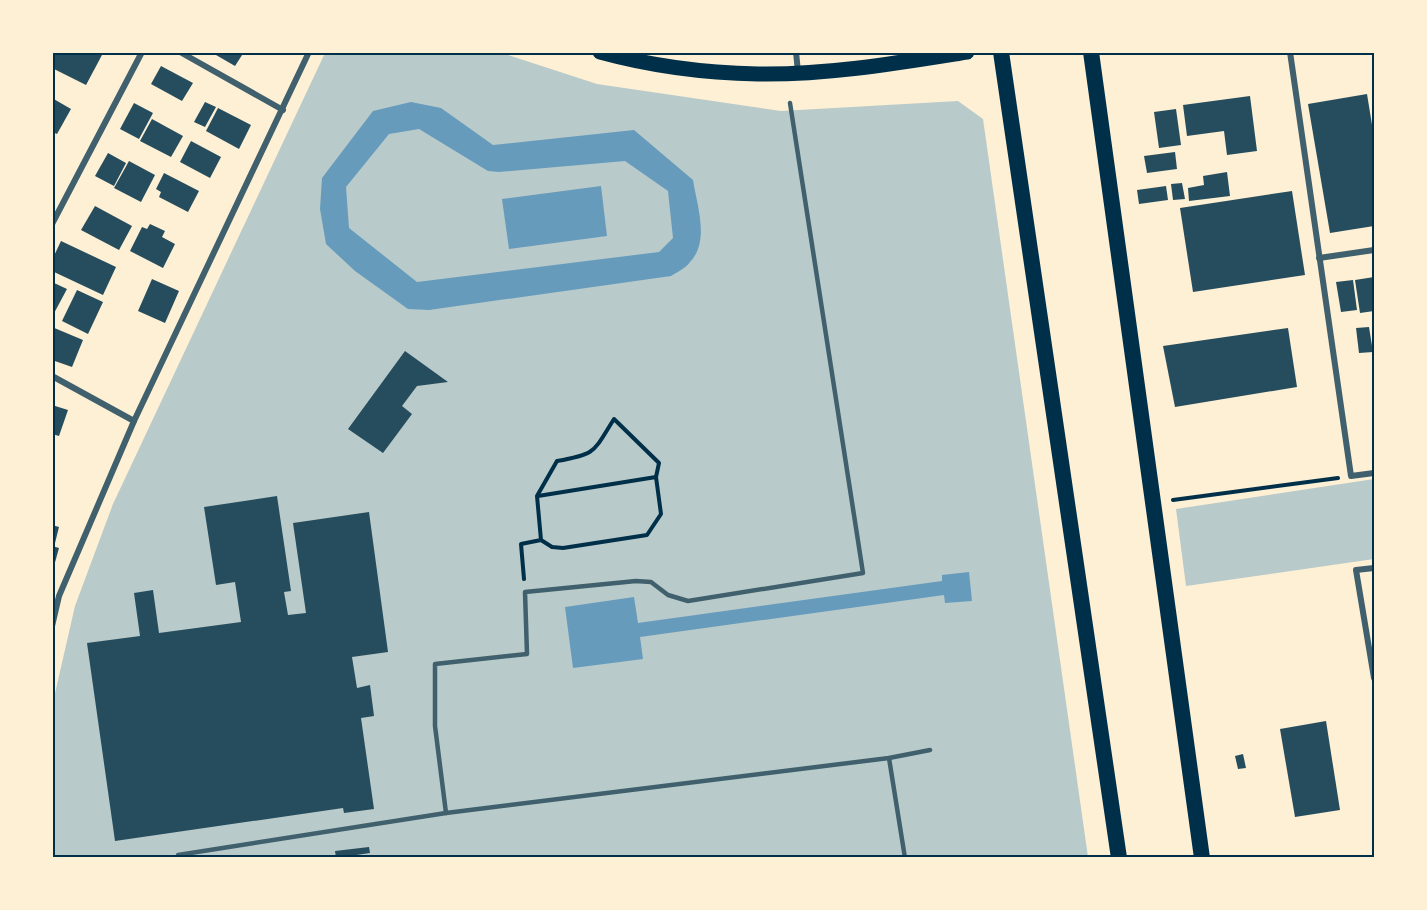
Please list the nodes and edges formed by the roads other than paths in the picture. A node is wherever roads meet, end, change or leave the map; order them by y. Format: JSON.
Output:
{"nodes":[{"id":1,"x":142,"y":52,"type":"edge"},
{"id":2,"x":180,"y":52,"type":"edge"},
{"id":3,"x":309,"y":52,"type":"edge"},
{"id":4,"x":600,"y":52,"type":"edge"},
{"id":5,"x":796,"y":52,"type":"edge"},
{"id":6,"x":967,"y":52,"type":"edge"},
{"id":7,"x":1001,"y":52,"type":"edge"},
{"id":8,"x":1091,"y":52,"type":"edge"},
{"id":9,"x":1290,"y":52,"type":"edge"},
{"id":10,"x":798,"y":73,"type":"junction"},
{"id":11,"x":790,"y":103,"type":"dead end"},
{"id":12,"x":283,"y":110,"type":"junction"},
{"id":13,"x":52,"y":224,"type":"edge"},
{"id":14,"x":1374,"y":249,"type":"edge"},
{"id":15,"x":1320,"y":258,"type":"junction"},
{"id":16,"x":52,"y":376,"type":"edge"},
{"id":17,"x":134,"y":421,"type":"junction"},
{"id":18,"x":1374,"y":473,"type":"edge"},
{"id":19,"x":1374,"y":567,"type":"edge"},
{"id":20,"x":52,"y":626,"type":"edge"},
{"id":21,"x":1374,"y":678,"type":"edge"},
{"id":22,"x":930,"y":750,"type":"dead end"},
{"id":23,"x":890,"y":758,"type":"junction"},
{"id":24,"x":446,"y":813,"type":"junction"},
{"id":25,"x":178,"y":858,"type":"edge"},
{"id":26,"x":905,"y":858,"type":"edge"},
{"id":27,"x":1119,"y":858,"type":"edge"},
{"id":28,"x":1202,"y":858,"type":"edge"}],
"edges":[{"from":1,"to":13,"type":"street"},
{"from":2,"to":12,"type":"street"},
{"from":3,"to":12,"type":"street"},
{"from":4,"to":10,"type":"main road"},
{"from":5,"to":10,"type":"street"},
{"from":6,"to":10,"type":"main road"},
{"from":7,"to":27,"type":"highway"},
{"from":8,"to":28,"type":"highway"},
{"from":9,"to":15,"type":"street"},
{"from":11,"to":24,"type":"lane"},
{"from":12,"to":17,"type":"street"},
{"from":14,"to":15,"type":"street"},
{"from":15,"to":18,"type":"street"},
{"from":16,"to":17,"type":"street"},
{"from":17,"to":20,"type":"street"},
{"from":19,"to":21,"type":"street"},
{"from":22,"to":23,"type":"lane"},
{"from":23,"to":24,"type":"lane"},
{"from":23,"to":26,"type":"lane"},
{"from":24,"to":25,"type":"lane"}]}
